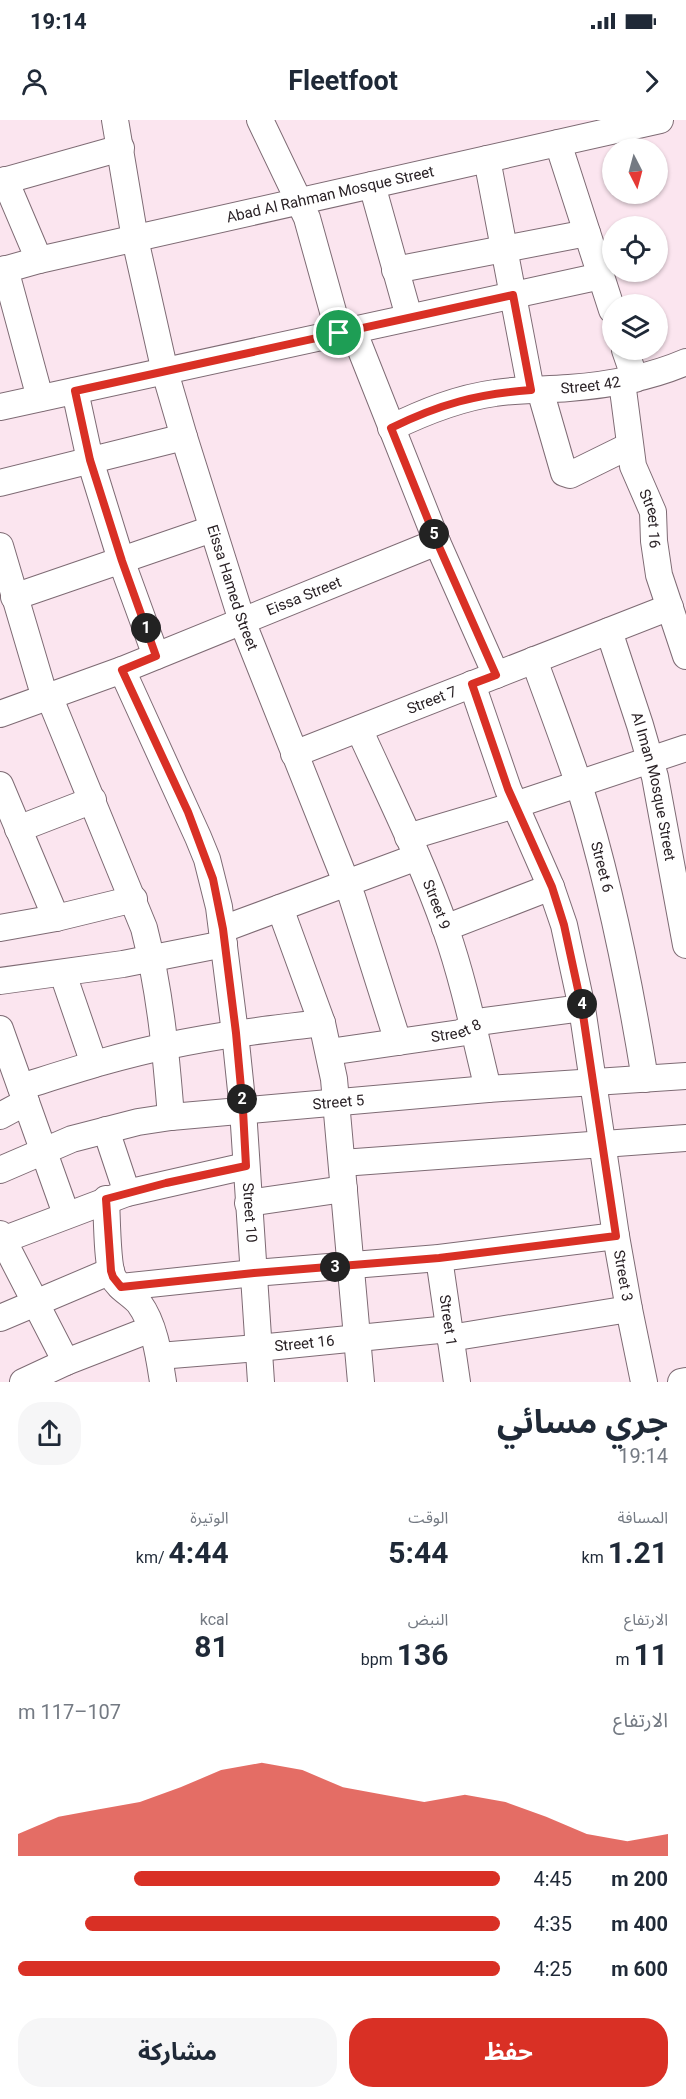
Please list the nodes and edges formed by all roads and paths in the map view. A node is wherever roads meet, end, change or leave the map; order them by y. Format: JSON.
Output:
{"nodes":[{"id":1,"x":115,"y":120,"type":"edge"},
{"id":2,"x":260,"y":120,"type":"edge"},
{"id":3,"x":660,"y":120,"type":"edge"},
{"id":4,"x":558,"y":143,"type":"junction"},
{"id":5,"x":121,"y":148,"type":"junction"},
{"id":6,"x":487,"y":159,"type":"junction"},
{"id":7,"x":3,"y":181,"type":"edge"},
{"id":8,"x":372,"y":185,"type":"junction"},
{"id":9,"x":299,"y":202,"type":"junction"},
{"id":10,"x":587,"y":233,"type":"junction"},
{"id":11,"x":135,"y":239,"type":"junction"},
{"id":12,"x":504,"y":249,"type":"junction"},
{"id":13,"x":39,"y":260,"type":"junction"},
{"id":14,"x":3,"y":270,"type":"edge"},
{"id":15,"x":395,"y":270,"type":"junction"},
{"id":16,"x":601,"y":276,"type":"junction"},
{"id":17,"x":607,"y":294,"type":"edge"},
{"id":18,"x":513,"y":295,"type":"junction"},
{"id":19,"x":409,"y":317,"type":"junction"},
{"id":20,"x":346,"y":332,"type":"junction"},
{"id":21,"x":626,"y":360,"type":"edge"},
{"id":22,"x":686,"y":362,"type":"edge"},
{"id":23,"x":165,"y":372,"type":"junction"},
{"id":24,"x":628,"y":380,"type":"junction"},
{"id":25,"x":536,"y":390,"type":"junction"},
{"id":26,"x":75,"y":391,"type":"junction"},
{"id":27,"x":40,"y":398,"type":"junction"},
{"id":28,"x":0,"y":407,"type":"edge"},
{"id":29,"x":391,"y":428,"type":"junction"},
{"id":30,"x":184,"y":436,"type":"junction"},
{"id":31,"x":629,"y":446,"type":"junction"},
{"id":32,"x":90,"y":460,"type":"junction"},
{"id":33,"x":0,"y":483,"type":"edge"},
{"id":34,"x":212,"y":529,"type":"junction"},
{"id":35,"x":437,"y":542,"type":"junction"},
{"id":36,"x":0,"y":546,"type":"edge"},
{"id":37,"x":122,"y":561,"type":"junction"},
{"id":38,"x":14,"y":597,"type":"junction"},
{"id":39,"x":670,"y":607,"type":"junction"},
{"id":40,"x":242,"y":621,"type":"junction"},
{"id":41,"x":609,"y":631,"type":"junction"},
{"id":42,"x":684,"y":644,"type":"edge"},
{"id":43,"x":156,"y":656,"type":"junction"},
{"id":44,"x":534,"y":660,"type":"junction"},
{"id":45,"x":122,"y":670,"type":"junction"},
{"id":46,"x":496,"y":675,"type":"junction"},
{"id":47,"x":472,"y":684,"type":"junction"},
{"id":48,"x":47,"y":697,"type":"junction"},
{"id":49,"x":0,"y":714,"type":"edge"},
{"id":50,"x":359,"y":729,"type":"junction"},
{"id":51,"x":686,"y":748,"type":"edge"},
{"id":52,"x":294,"y":754,"type":"junction"},
{"id":53,"x":650,"y":759,"type":"junction"},
{"id":54,"x":579,"y":784,"type":"junction"},
{"id":55,"x":0,"y":785,"type":"edge"},
{"id":56,"x":93,"y":800,"type":"junction"},
{"id":57,"x":515,"y":805,"type":"junction"},
{"id":58,"x":18,"y":829,"type":"junction"},
{"id":59,"x":412,"y":847,"type":"junction"},
{"id":60,"x":346,"y":883,"type":"junction"},
{"id":61,"x":552,"y":887,"type":"junction"},
{"id":62,"x":134,"y":899,"type":"junction"},
{"id":63,"x":280,"y":908,"type":"junction"},
{"id":64,"x":56,"y":918,"type":"junction"},
{"id":65,"x":0,"y":928,"type":"edge"},
{"id":66,"x":445,"y":928,"type":"junction"},
{"id":67,"x":224,"y":936,"type":"junction"},
{"id":68,"x":686,"y":945,"type":"edge"},
{"id":69,"x":152,"y":959,"type":"junction"},
{"id":70,"x":63,"y":974,"type":"junction"},
{"id":71,"x":0,"y":981,"type":"edge"},
{"id":72,"x":582,"y":1008,"type":"junction"},
{"id":73,"x":322,"y":1023,"type":"junction"},
{"id":74,"x":473,"y":1027,"type":"junction"},
{"id":75,"x":0,"y":1029,"type":"edge"},
{"id":76,"x":236,"y":1033,"type":"junction"},
{"id":77,"x":398,"y":1042,"type":"junction"},
{"id":78,"x":165,"y":1046,"type":"junction"},
{"id":79,"x":329,"y":1052,"type":"junction"},
{"id":80,"x":94,"y":1064,"type":"junction"},
{"id":81,"x":686,"y":1076,"type":"edge"},
{"id":82,"x":645,"y":1079,"type":"junction"},
{"id":83,"x":594,"y":1082,"type":"junction"},
{"id":84,"x":489,"y":1089,"type":"junction"},
{"id":85,"x":24,"y":1094,"type":"junction"},
{"id":86,"x":337,"y":1102,"type":"junction"},
{"id":87,"x":243,"y":1110,"type":"junction"},
{"id":88,"x":0,"y":1116,"type":"edge"},
{"id":89,"x":171,"y":1117,"type":"junction"},
{"id":90,"x":106,"y":1130,"type":"junction"},
{"id":91,"x":686,"y":1138,"type":"edge"},
{"id":92,"x":602,"y":1143,"type":"junction"},
{"id":93,"x":43,"y":1150,"type":"junction"},
{"id":94,"x":342,"y":1163,"type":"junction"},
{"id":95,"x":246,"y":1166,"type":"junction"},
{"id":96,"x":0,"y":1170,"type":"edge"},
{"id":97,"x":344,"y":1190,"type":"junction"},
{"id":98,"x":116,"y":1196,"type":"junction"},
{"id":99,"x":248,"y":1203,"type":"junction"},
{"id":100,"x":66,"y":1214,"type":"junction"},
{"id":101,"x":616,"y":1236,"type":"junction"},
{"id":102,"x":1,"y":1238,"type":"edge"},
{"id":103,"x":439,"y":1258,"type":"junction"},
{"id":104,"x":349,"y":1265,"type":"junction"},
{"id":105,"x":254,"y":1273,"type":"junction"},
{"id":106,"x":116,"y":1279,"type":"junction"},
{"id":107,"x":37,"y":1304,"type":"junction"},
{"id":108,"x":629,"y":1309,"type":"junction"},
{"id":109,"x":0,"y":1318,"type":"edge"},
{"id":110,"x":151,"y":1329,"type":"junction"},
{"id":111,"x":450,"y":1333,"type":"junction"},
{"id":112,"x":357,"y":1339,"type":"junction"},
{"id":113,"x":258,"y":1348,"type":"junction"},
{"id":114,"x":159,"y":1356,"type":"junction"},
{"id":115,"x":66,"y":1362,"type":"junction"},
{"id":116,"x":686,"y":1381,"type":"edge"},
{"id":117,"x":23,"y":1382,"type":"edge"},
{"id":118,"x":163,"y":1382,"type":"edge"},
{"id":119,"x":261,"y":1382,"type":"edge"},
{"id":120,"x":361,"y":1382,"type":"edge"},
{"id":121,"x":457,"y":1382,"type":"edge"},
{"id":122,"x":644,"y":1382,"type":"edge"},
{"id":123,"x":681,"y":1382,"type":"edge"}],
"edges":[{"from":1,"to":5,"type":"street","name":"Eissa Hamed Street"},
{"from":2,"to":9,"type":"street"},
{"from":3,"to":4,"type":"street","name":"Abad Al Rahman Mosque Street"},
{"from":4,"to":6,"type":"street","name":"Abad Al Rahman Mosque Street"},
{"from":4,"to":10,"type":"street"},
{"from":5,"to":7,"type":"street"},
{"from":5,"to":11,"type":"street","name":"Eissa Hamed Street"},
{"from":6,"to":8,"type":"street","name":"Abad Al Rahman Mosque Street"},
{"from":6,"to":12,"type":"street"},
{"from":7,"to":13,"type":"street"},
{"from":8,"to":9,"type":"street","name":"Abad Al Rahman Mosque Street"},
{"from":8,"to":15,"type":"street"},
{"from":9,"to":11,"type":"street","name":"Abad Al Rahman Mosque Street"},
{"from":9,"to":20,"type":"street"},
{"from":10,"to":12,"type":"street"},
{"from":10,"to":16,"type":"street"},
{"from":11,"to":13,"type":"street","name":"Abad Al Rahman Mosque Street"},
{"from":11,"to":23,"type":"street","name":"Eissa Hamed Street"},
{"from":12,"to":15,"type":"street"},
{"from":12,"to":18,"type":"street"},
{"from":13,"to":14,"type":"street","name":"Abad Al Rahman Mosque Street"},
{"from":14,"to":27,"type":"street"},
{"from":15,"to":19,"type":"street"},
{"from":16,"to":17,"type":"street"},
{"from":16,"to":18,"type":"street"},
{"from":18,"to":19,"type":"street"},
{"from":18,"to":25,"type":"street"},
{"from":19,"to":20,"type":"street"},
{"from":20,"to":23,"type":"street"},
{"from":20,"to":29,"type":"street"},
{"from":21,"to":24,"type":"street","name":"Street 16"},
{"from":22,"to":24,"type":"street","name":"Street 42"},
{"from":23,"to":26,"type":"street"},
{"from":23,"to":30,"type":"street","name":"Eissa Hamed Street"},
{"from":24,"to":25,"type":"street","name":"Street 42"},
{"from":24,"to":31,"type":"street","name":"Street 16"},
{"from":25,"to":29,"type":"street","name":"Street 42"},
{"from":25,"to":31,"type":"street"},
{"from":26,"to":27,"type":"street"},
{"from":26,"to":32,"type":"street"},
{"from":27,"to":28,"type":"street"},
{"from":29,"to":35,"type":"street"},
{"from":30,"to":32,"type":"street"},
{"from":30,"to":34,"type":"street","name":"Eissa Hamed Street"},
{"from":31,"to":39,"type":"street","name":"Street 16"},
{"from":32,"to":33,"type":"street"},
{"from":32,"to":37,"type":"street"},
{"from":34,"to":37,"type":"street"},
{"from":34,"to":40,"type":"street","name":"Eissa Hamed Street"},
{"from":35,"to":40,"type":"street","name":"Eissa Street"},
{"from":35,"to":46,"type":"street"},
{"from":36,"to":38,"type":"street"},
{"from":37,"to":38,"type":"street"},
{"from":37,"to":43,"type":"street"},
{"from":38,"to":48,"type":"street"},
{"from":39,"to":41,"type":"street","name":"Street 7"},
{"from":39,"to":42,"type":"street","name":"Street 16"},
{"from":40,"to":43,"type":"street","name":"Eissa Street"},
{"from":40,"to":52,"type":"street","name":"Eissa Hamed Street"},
{"from":41,"to":44,"type":"street","name":"Street 7"},
{"from":41,"to":53,"type":"street","name":"Al Iman Mosque Street"},
{"from":43,"to":45,"type":"street","name":"Eissa Street"},
{"from":44,"to":46,"type":"street","name":"Street 7"},
{"from":44,"to":54,"type":"street","name":"Street 6"},
{"from":45,"to":48,"type":"street","name":"Eissa Street"},
{"from":45,"to":67,"type":"street","name":"Street 10"},
{"from":46,"to":47,"type":"street","name":"Street 7"},
{"from":47,"to":50,"type":"street","name":"Street 7"},
{"from":47,"to":57,"type":"street","name":"Street 3"},
{"from":48,"to":49,"type":"street","name":"Eissa Street"},
{"from":48,"to":56,"type":"street"},
{"from":50,"to":52,"type":"street","name":"Street 7"},
{"from":50,"to":59,"type":"street","name":"Street 9"},
{"from":51,"to":53,"type":"street"},
{"from":52,"to":60,"type":"street","name":"Eissa Hamed Street"},
{"from":53,"to":54,"type":"street"},
{"from":53,"to":68,"type":"street","name":"Al Iman Mosque Street"},
{"from":54,"to":57,"type":"street"},
{"from":54,"to":82,"type":"street","name":"Street 6"},
{"from":55,"to":58,"type":"street"},
{"from":56,"to":58,"type":"street"},
{"from":56,"to":62,"type":"street"},
{"from":57,"to":59,"type":"street"},
{"from":57,"to":61,"type":"street","name":"Street 3"},
{"from":58,"to":64,"type":"street"},
{"from":59,"to":60,"type":"street"},
{"from":59,"to":66,"type":"street","name":"Street 9"},
{"from":60,"to":63,"type":"street"},
{"from":60,"to":77,"type":"street","name":"Eissa Hamed Street"},
{"from":61,"to":66,"type":"street"},
{"from":61,"to":72,"type":"street","name":"Street 3"},
{"from":62,"to":64,"type":"street"},
{"from":62,"to":69,"type":"street"},
{"from":63,"to":67,"type":"street"},
{"from":63,"to":73,"type":"street"},
{"from":64,"to":65,"type":"street"},
{"from":66,"to":74,"type":"street","name":"Street 9"},
{"from":67,"to":69,"type":"street"},
{"from":67,"to":76,"type":"street","name":"Street 10"},
{"from":69,"to":70,"type":"street"},
{"from":69,"to":78,"type":"street"},
{"from":70,"to":71,"type":"street"},
{"from":70,"to":80,"type":"street"},
{"from":72,"to":74,"type":"street","name":"Street 8"},
{"from":72,"to":83,"type":"street","name":"Street 3"},
{"from":73,"to":76,"type":"street"},
{"from":73,"to":79,"type":"street"},
{"from":74,"to":77,"type":"street","name":"Street 8"},
{"from":74,"to":84,"type":"street","name":"Street 9"},
{"from":75,"to":85,"type":"street"},
{"from":76,"to":78,"type":"street"},
{"from":76,"to":87,"type":"street","name":"Street 10"},
{"from":77,"to":79,"type":"street","name":"Street 8"},
{"from":78,"to":80,"type":"street"},
{"from":78,"to":89,"type":"street"},
{"from":79,"to":86,"type":"street"},
{"from":80,"to":85,"type":"street"},
{"from":81,"to":82,"type":"street","name":"Street 5"},
{"from":82,"to":83,"type":"street","name":"Street 5"},
{"from":83,"to":84,"type":"street","name":"Street 5"},
{"from":83,"to":92,"type":"street","name":"Street 3"},
{"from":84,"to":86,"type":"street","name":"Street 5"},
{"from":85,"to":88,"type":"street"},
{"from":85,"to":93,"type":"street"},
{"from":86,"to":87,"type":"street","name":"Street 5"},
{"from":86,"to":94,"type":"street"},
{"from":87,"to":89,"type":"street","name":"Street 5"},
{"from":87,"to":95,"type":"street","name":"Street 10"},
{"from":89,"to":90,"type":"street","name":"Street 5"},
{"from":90,"to":93,"type":"street","name":"Street 5"},
{"from":90,"to":98,"type":"street"},
{"from":91,"to":92,"type":"street"},
{"from":92,"to":94,"type":"street"},
{"from":92,"to":101,"type":"street","name":"Street 3"},
{"from":93,"to":96,"type":"street","name":"Street 5"},
{"from":93,"to":100,"type":"street"},
{"from":94,"to":97,"type":"street"},
{"from":95,"to":98,"type":"street"},
{"from":95,"to":99,"type":"street","name":"Street 10"},
{"from":97,"to":99,"type":"street"},
{"from":97,"to":104,"type":"street"},
{"from":98,"to":100,"type":"street"},
{"from":98,"to":106,"type":"street"},
{"from":99,"to":105,"type":"street","name":"Street 10"},
{"from":100,"to":102,"type":"street"},
{"from":101,"to":103,"type":"street"},
{"from":101,"to":108,"type":"street","name":"Street 3"},
{"from":102,"to":107,"type":"street"},
{"from":103,"to":104,"type":"street"},
{"from":103,"to":111,"type":"street","name":"Street 1"},
{"from":104,"to":105,"type":"street"},
{"from":104,"to":112,"type":"street"},
{"from":105,"to":106,"type":"street"},
{"from":105,"to":113,"type":"street","name":"Street 10"},
{"from":106,"to":107,"type":"street"},
{"from":106,"to":110,"type":"street"},
{"from":107,"to":109,"type":"street"},
{"from":107,"to":115,"type":"street"},
{"from":108,"to":111,"type":"street","name":"Street 16"},
{"from":108,"to":122,"type":"street","name":"Street 3"},
{"from":110,"to":114,"type":"street"},
{"from":110,"to":115,"type":"street"},
{"from":111,"to":112,"type":"street","name":"Street 16"},
{"from":111,"to":121,"type":"street","name":"Street 1"},
{"from":112,"to":113,"type":"street","name":"Street 16"},
{"from":112,"to":120,"type":"street"},
{"from":113,"to":114,"type":"street","name":"Street 16"},
{"from":113,"to":119,"type":"street","name":"Street 10"},
{"from":114,"to":118,"type":"street"},
{"from":115,"to":117,"type":"street"},
{"from":116,"to":123,"type":"street"}]}
